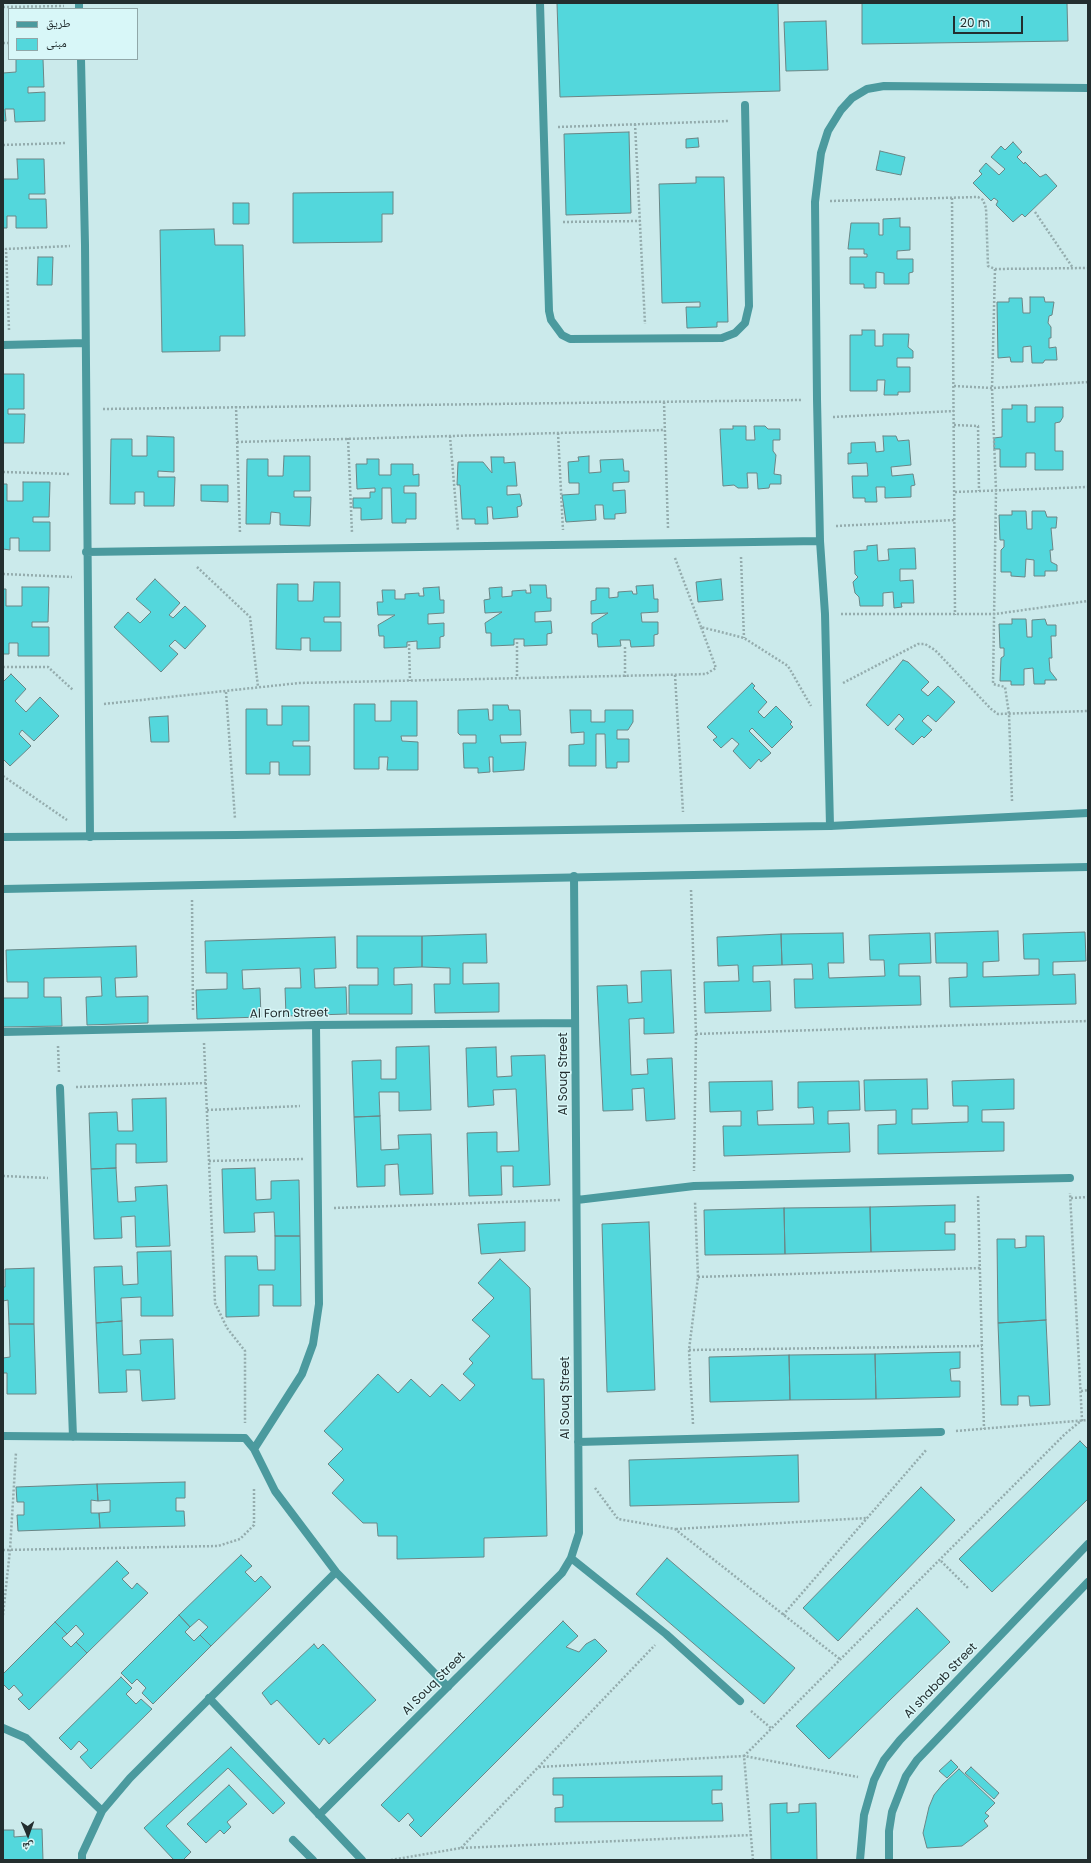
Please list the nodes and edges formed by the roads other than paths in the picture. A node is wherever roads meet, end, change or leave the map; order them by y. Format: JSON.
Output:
{"nodes":[{"id":1,"x":540,"y":3,"type":"edge"},
{"id":2,"x":81,"y":60,"type":"edge"},
{"id":3,"x":1088,"y":88,"type":"edge"},
{"id":4,"x":745,"y":105,"type":"dead end"},
{"id":5,"x":85,"y":343,"type":"junction"},
{"id":6,"x":6,"y":345,"type":"edge"},
{"id":7,"x":820,"y":541,"type":"junction"},
{"id":8,"x":86,"y":552,"type":"junction"},
{"id":9,"x":1088,"y":813,"type":"edge"},
{"id":10,"x":830,"y":826,"type":"junction"},
{"id":11,"x":3,"y":836,"type":"edge"},
{"id":12,"x":90,"y":837,"type":"junction"},
{"id":13,"x":1088,"y":867,"type":"edge"},
{"id":14,"x":574,"y":876,"type":"junction"},
{"id":15,"x":3,"y":889,"type":"edge"},
{"id":16,"x":575,"y":1023,"type":"junction"},
{"id":17,"x":316,"y":1025,"type":"junction"},
{"id":18,"x":3,"y":1032,"type":"edge"},
{"id":19,"x":60,"y":1088,"type":"road end"},
{"id":20,"x":1070,"y":1178,"type":"road end"},
{"id":21,"x":577,"y":1200,"type":"junction"},
{"id":22,"x":941,"y":1432,"type":"road end"},
{"id":23,"x":3,"y":1436,"type":"edge"},
{"id":24,"x":73,"y":1437,"type":"junction"},
{"id":25,"x":578,"y":1442,"type":"junction"},
{"id":26,"x":254,"y":1449,"type":"junction"},
{"id":27,"x":1088,"y":1544,"type":"edge"},
{"id":28,"x":571,"y":1558,"type":"junction"},
{"id":29,"x":336,"y":1572,"type":"junction"},
{"id":30,"x":1088,"y":1582,"type":"edge"},
{"id":31,"x":448,"y":1687,"type":"junction"},
{"id":32,"x":209,"y":1698,"type":"junction"},
{"id":33,"x":740,"y":1701,"type":"road end"},
{"id":34,"x":3,"y":1728,"type":"edge"},
{"id":35,"x":102,"y":1811,"type":"junction"},
{"id":36,"x":319,"y":1815,"type":"junction"},
{"id":37,"x":293,"y":1840,"type":"dead end"},
{"id":38,"x":82,"y":1860,"type":"edge"},
{"id":39,"x":313,"y":1860,"type":"edge"},
{"id":40,"x":362,"y":1860,"type":"edge"},
{"id":41,"x":860,"y":1860,"type":"edge"},
{"id":42,"x":889,"y":1860,"type":"edge"}],
"edges":[{"from":1,"to":4,"type":"street"},
{"from":2,"to":5,"type":"street"},
{"from":3,"to":7,"type":"street"},
{"from":5,"to":6,"type":"street"},
{"from":5,"to":8,"type":"street"},
{"from":7,"to":8,"type":"street"},
{"from":7,"to":10,"type":"street"},
{"from":8,"to":12,"type":"street"},
{"from":9,"to":10,"type":"street"},
{"from":10,"to":12,"type":"street"},
{"from":11,"to":12,"type":"street"},
{"from":13,"to":14,"type":"street"},
{"from":14,"to":15,"type":"street"},
{"from":14,"to":16,"type":"street","name":"Al Souq Street"},
{"from":16,"to":17,"type":"street","name":"Al Forn Street"},
{"from":16,"to":21,"type":"street","name":"Al Souq Street"},
{"from":17,"to":18,"type":"street","name":"Al Forn Street"},
{"from":17,"to":26,"type":"street"},
{"from":19,"to":24,"type":"street"},
{"from":20,"to":21,"type":"street"},
{"from":21,"to":25,"type":"street","name":"Al Souq Street"},
{"from":22,"to":25,"type":"street"},
{"from":23,"to":24,"type":"street"},
{"from":24,"to":26,"type":"street"},
{"from":25,"to":28,"type":"street","name":"Al Souq Street"},
{"from":26,"to":29,"type":"street"},
{"from":27,"to":41,"type":"street","name":"Al shabab Street"},
{"from":28,"to":31,"type":"street","name":"Al Souq Street"},
{"from":28,"to":33,"type":"street"},
{"from":29,"to":31,"type":"street"},
{"from":29,"to":32,"type":"street"},
{"from":30,"to":42,"type":"street"},
{"from":31,"to":36,"type":"street","name":"Al Souq Street"},
{"from":32,"to":35,"type":"street"},
{"from":32,"to":36,"type":"street"},
{"from":34,"to":35,"type":"street"},
{"from":35,"to":38,"type":"street"},
{"from":36,"to":40,"type":"street"},
{"from":37,"to":39,"type":"street"}]}
